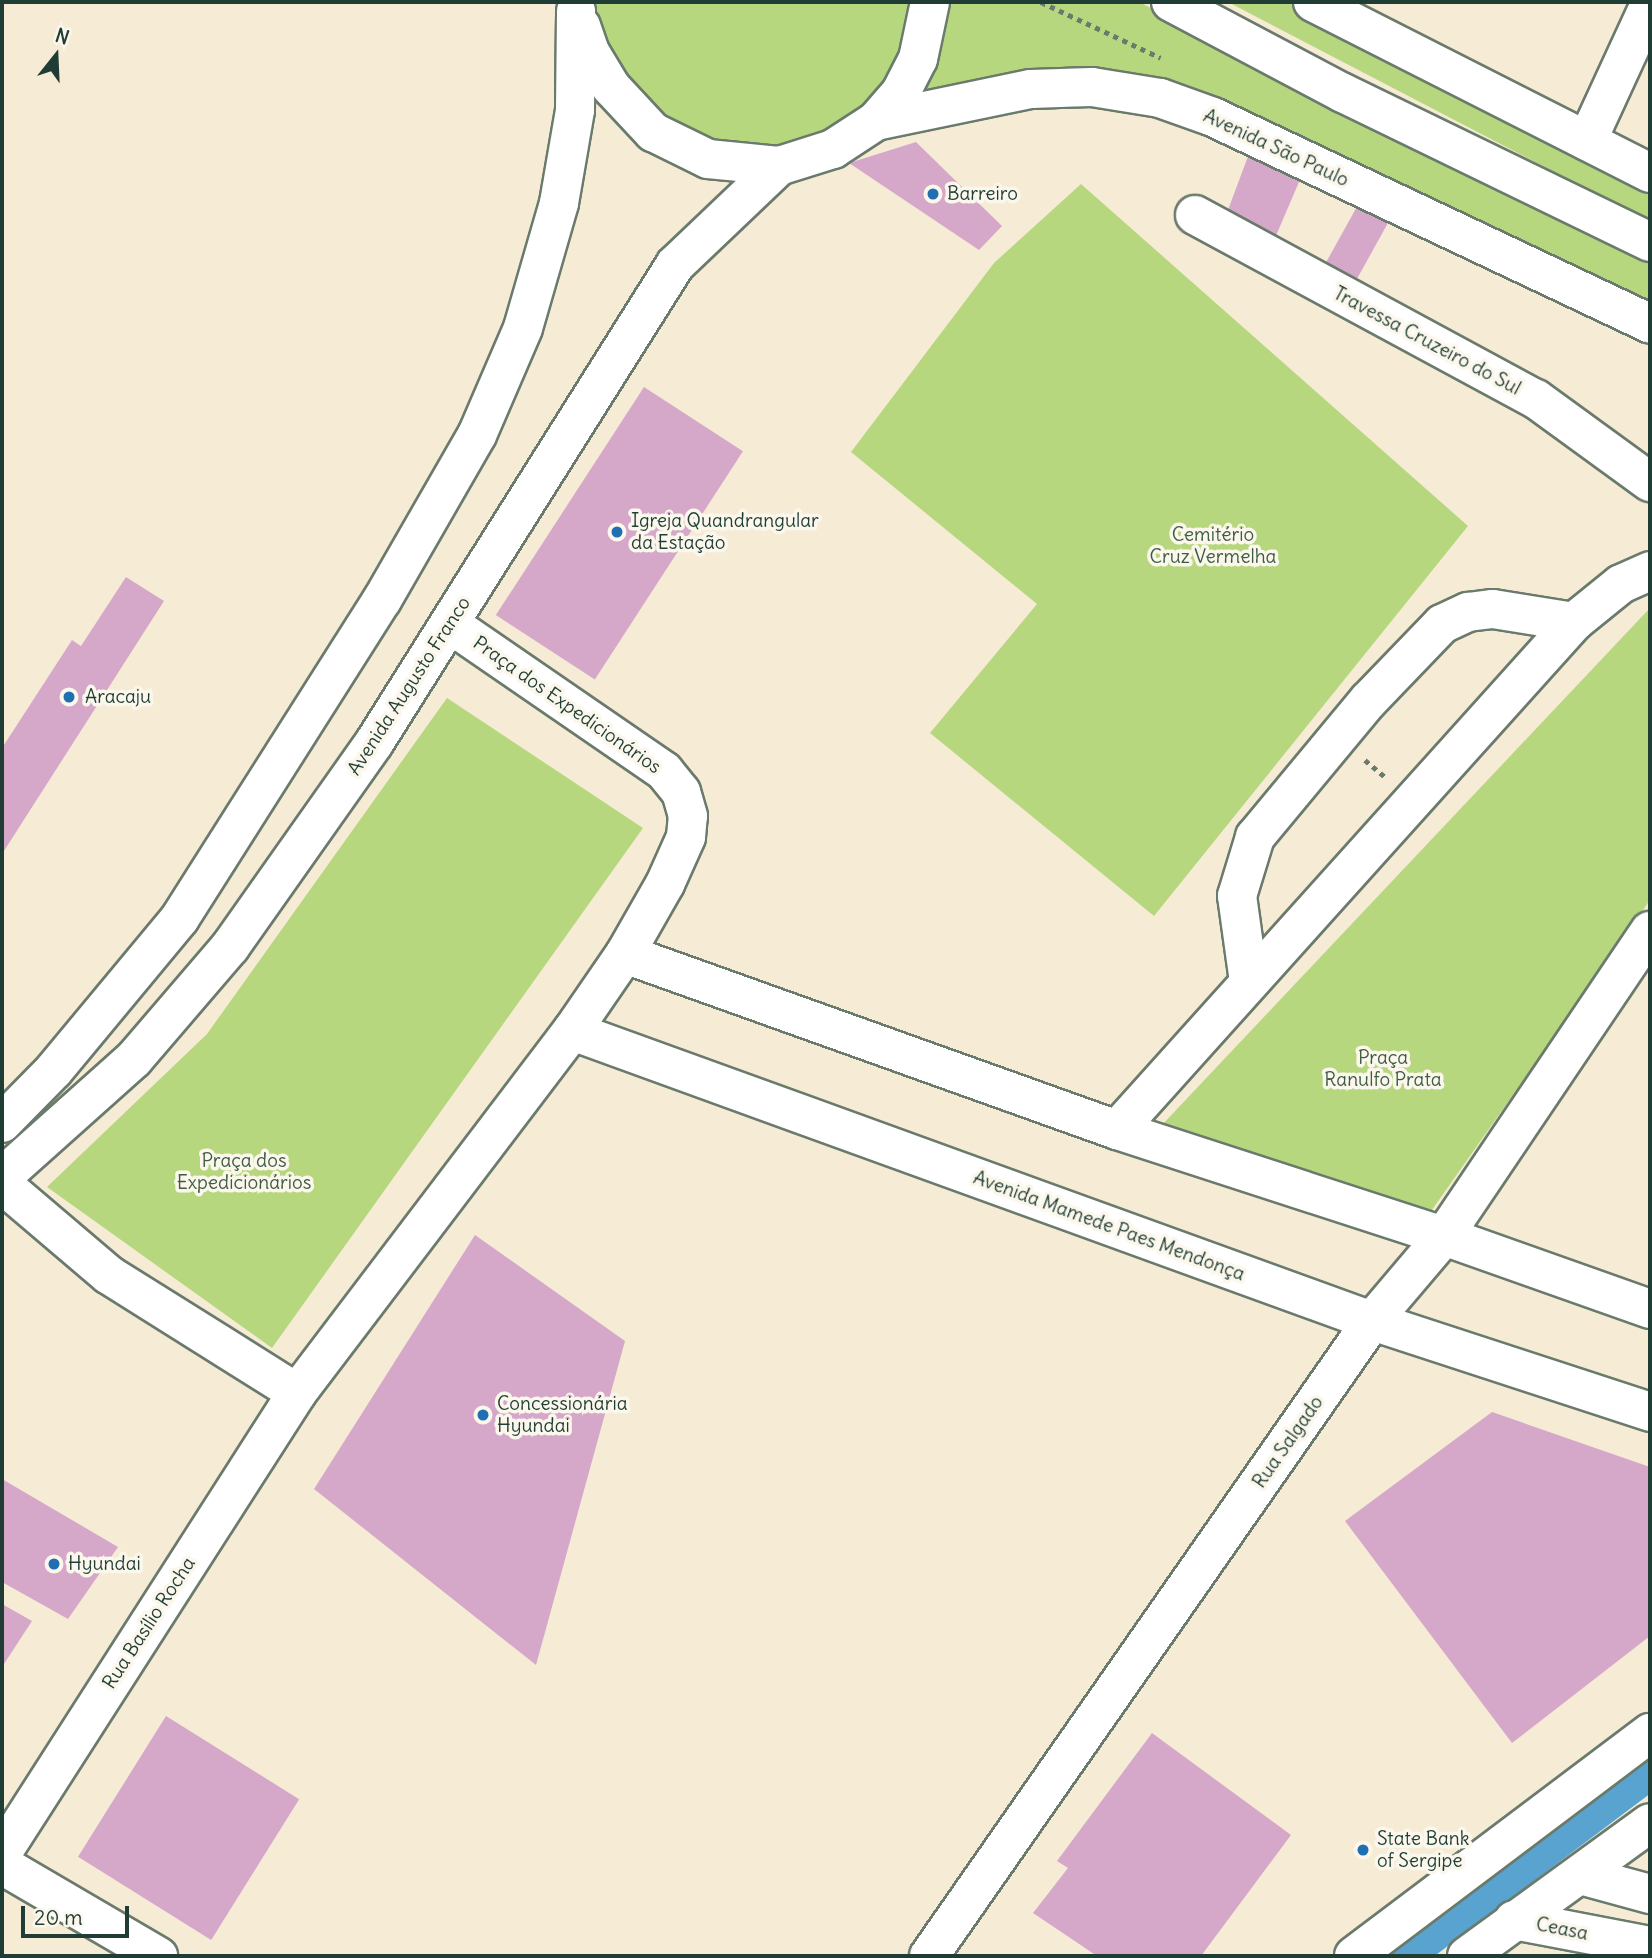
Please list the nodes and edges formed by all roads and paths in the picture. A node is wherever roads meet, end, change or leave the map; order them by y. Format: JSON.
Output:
{"nodes":[{"id":1,"x":930,"y":2,"type":"edge"},
{"id":2,"x":1171,"y":2,"type":"edge"},
{"id":3,"x":1313,"y":2,"type":"edge"},
{"id":4,"x":1650,"y":4,"type":"edge"},
{"id":5,"x":576,"y":6,"type":"edge"},
{"id":6,"x":876,"y":121,"type":"junction"},
{"id":7,"x":1587,"y":141,"type":"junction"},
{"id":8,"x":779,"y":166,"type":"junction"},
{"id":9,"x":1650,"y":173,"type":"edge"},
{"id":10,"x":1195,"y":215,"type":"dead end"},
{"id":11,"x":1650,"y":242,"type":"edge"},
{"id":12,"x":1650,"y":324,"type":"edge"},
{"id":13,"x":1650,"y":482,"type":"edge"},
{"id":14,"x":1650,"y":571,"type":"edge"},
{"id":15,"x":1574,"y":622,"type":"junction"},
{"id":16,"x":450,"y":624,"type":"junction"},
{"id":17,"x":1339,"y":738,"type":"junction"},
{"id":18,"x":1413,"y":800,"type":"junction"},
{"id":19,"x":1650,"y":931,"type":"edge"},
{"id":20,"x":625,"y":954,"type":"junction"},
{"id":21,"x":1249,"y":982,"type":"junction"},
{"id":22,"x":572,"y":1031,"type":"junction"},
{"id":23,"x":2,"y":1123,"type":"edge"},
{"id":24,"x":1117,"y":1130,"type":"junction"},
{"id":25,"x":2,"y":1177,"type":"edge"},
{"id":26,"x":2,"y":1184,"type":"edge"},
{"id":27,"x":1444,"y":1236,"type":"junction"},
{"id":28,"x":1650,"y":1309,"type":"edge"},
{"id":29,"x":1372,"y":1321,"type":"junction"},
{"id":30,"x":297,"y":1394,"type":"junction"},
{"id":31,"x":1650,"y":1412,"type":"edge"},
{"id":32,"x":1650,"y":1733,"type":"edge"},
{"id":33,"x":12,"y":1813,"type":"edge"},
{"id":34,"x":1650,"y":1823,"type":"edge"},
{"id":35,"x":2,"y":1853,"type":"edge"},
{"id":36,"x":2,"y":1865,"type":"edge"},
{"id":37,"x":1580,"y":1875,"type":"junction"},
{"id":38,"x":1650,"y":1894,"type":"edge"},
{"id":39,"x":1514,"y":1920,"type":"junction"},
{"id":40,"x":1650,"y":1946,"type":"edge"},
{"id":41,"x":159,"y":1956,"type":"edge"},
{"id":42,"x":929,"y":1956,"type":"edge"},
{"id":43,"x":1354,"y":1956,"type":"edge"},
{"id":44,"x":1467,"y":1956,"type":"edge"}],
"edges":[{"from":1,"to":6,"type":"street"},
{"from":2,"to":11,"type":"street"},
{"from":3,"to":7,"type":"street"},
{"from":4,"to":7,"type":"street"},
{"from":5,"to":8,"type":"street"},
{"from":5,"to":23,"type":"street"},
{"from":6,"to":8,"type":"street"},
{"from":6,"to":12,"type":"street","name":"Avenida São Paulo"},
{"from":7,"to":9,"type":"street"},
{"from":8,"to":16,"type":"street","name":"Avenida Augusto Franco"},
{"from":10,"to":13,"type":"street","name":"Travessa Cruzeiro do Sul"},
{"from":14,"to":15,"type":"street"},
{"from":15,"to":17,"type":"street"},
{"from":15,"to":18,"type":"street"},
{"from":16,"to":20,"type":"street","name":"Praça dos Expedicionários"},
{"from":16,"to":25,"type":"street","name":"Avenida Augusto Franco"},
{"from":17,"to":18,"type":"path"},
{"from":17,"to":21,"type":"street"},
{"from":18,"to":21,"type":"street"},
{"from":19,"to":27,"type":"street","name":"Rua Salgado"},
{"from":20,"to":22,"type":"street","name":"Praça dos Expedicionários"},
{"from":20,"to":24,"type":"street"},
{"from":21,"to":24,"type":"street"},
{"from":22,"to":29,"type":"street","name":"Avenida Mamede Paes Mendonça"},
{"from":22,"to":30,"type":"street","name":"Praça dos Expedicionários"},
{"from":24,"to":27,"type":"street"},
{"from":26,"to":30,"type":"street"},
{"from":27,"to":28,"type":"street"},
{"from":27,"to":29,"type":"street","name":"Rua Salgado"},
{"from":29,"to":31,"type":"street","name":"Avenida Mamede Paes Mendonça"},
{"from":29,"to":42,"type":"street","name":"Rua Salgado"},
{"from":30,"to":33,"type":"street","name":"Rua Basílio Rocha"},
{"from":32,"to":43,"type":"street"},
{"from":33,"to":35,"type":"street","name":"Rua Basílio Rocha"},
{"from":34,"to":37,"type":"street"},
{"from":36,"to":41,"type":"street"},
{"from":37,"to":38,"type":"street"},
{"from":37,"to":39,"type":"street"},
{"from":39,"to":40,"type":"street","name":"Ceasa"},
{"from":39,"to":44,"type":"street"}]}
